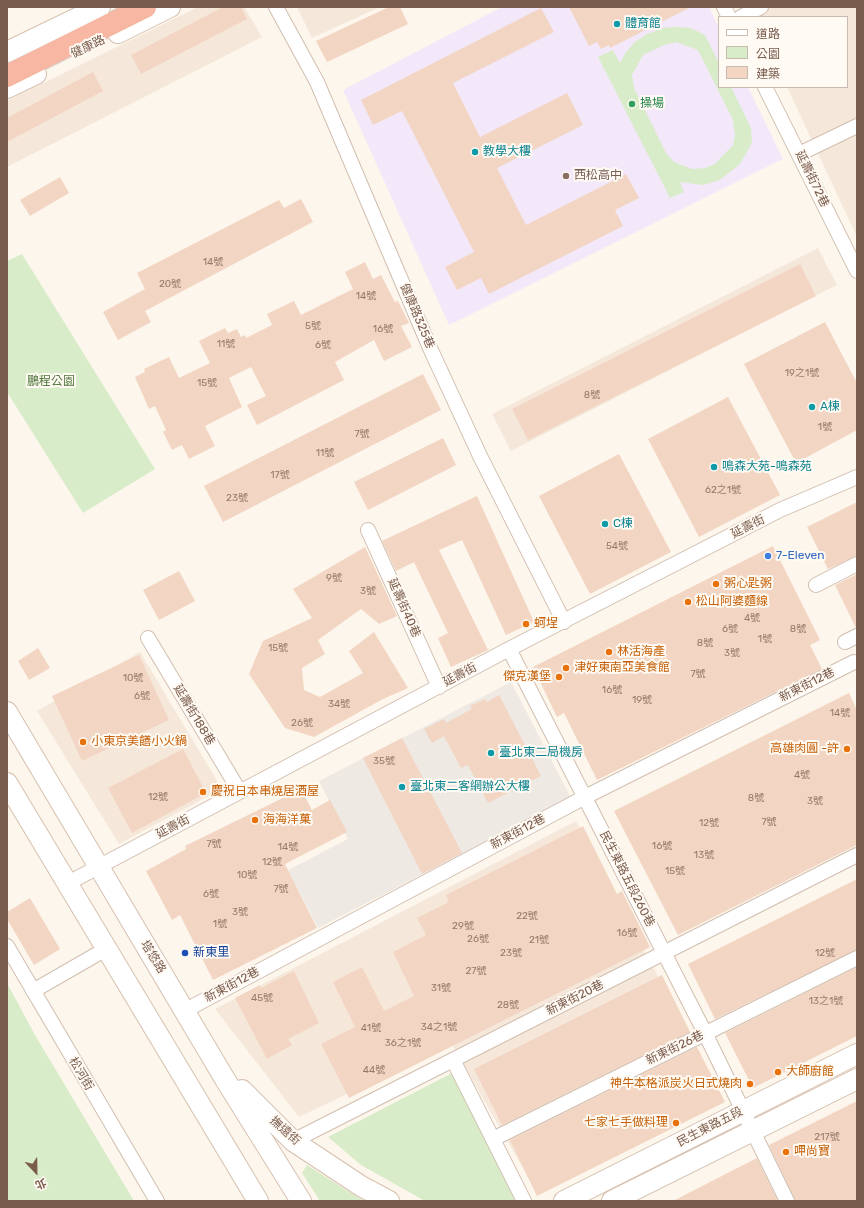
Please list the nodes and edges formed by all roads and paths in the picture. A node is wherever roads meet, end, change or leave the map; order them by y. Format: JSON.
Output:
{"nodes":[{"id":1,"x":100,"y":7,"type":"edge"},
{"id":2,"x":145,"y":7,"type":"edge"},
{"id":3,"x":170,"y":7,"type":"edge"},
{"id":4,"x":276,"y":7,"type":"edge"},
{"id":5,"x":724,"y":7,"type":"edge"},
{"id":6,"x":761,"y":7,"type":"edge"},
{"id":7,"x":728,"y":16,"type":"edge"},
{"id":8,"x":743,"y":16,"type":"edge"},
{"id":9,"x":7,"y":52,"type":"edge"},
{"id":10,"x":7,"y":76,"type":"edge"},
{"id":11,"x":7,"y":88,"type":"edge"},
{"id":12,"x":766,"y":88,"type":"edge"},
{"id":13,"x":857,"y":126,"type":"edge"},
{"id":14,"x":800,"y":154,"type":"junction"},
{"id":15,"x":857,"y":271,"type":"edge"},
{"id":16,"x":857,"y":477,"type":"edge"},
{"id":17,"x":368,"y":530,"type":"dead end"},
{"id":18,"x":857,"y":564,"type":"edge"},
{"id":19,"x":816,"y":585,"type":"dead end"},
{"id":20,"x":564,"y":622,"type":"junction"},
{"id":21,"x":148,"y":638,"type":"dead end"},
{"id":22,"x":509,"y":649,"type":"junction"},
{"id":23,"x":854,"y":662,"type":"dead end"},
{"id":24,"x":439,"y":687,"type":"junction"},
{"id":25,"x":7,"y":712,"type":"edge"},
{"id":26,"x":7,"y":783,"type":"edge"},
{"id":27,"x":240,"y":792,"type":"junction"},
{"id":28,"x":585,"y":797,"type":"junction"},
{"id":29,"x":857,"y":855,"type":"edge"},
{"id":30,"x":98,"y":866,"type":"junction"},
{"id":31,"x":68,"y":883,"type":"junction"},
{"id":32,"x":7,"y":946,"type":"edge"},
{"id":33,"x":106,"y":949,"type":"junction"},
{"id":34,"x":665,"y":953,"type":"junction"},
{"id":35,"x":857,"y":958,"type":"edge"},
{"id":36,"x":33,"y":991,"type":"junction"},
{"id":37,"x":186,"y":1010,"type":"junction"},
{"id":38,"x":705,"y":1033,"type":"junction"},
{"id":39,"x":202,"y":1038,"type":"junction"},
{"id":40,"x":857,"y":1054,"type":"edge"},
{"id":41,"x":454,"y":1060,"type":"junction"},
{"id":42,"x":857,"y":1079,"type":"edge"},
{"id":43,"x":743,"y":1110,"type":"junction"},
{"id":44,"x":753,"y":1131,"type":"junction"},
{"id":45,"x":493,"y":1139,"type":"junction"},
{"id":46,"x":293,"y":1141,"type":"junction"},
{"id":47,"x":156,"y":1201,"type":"edge"},
{"id":48,"x":258,"y":1201,"type":"edge"},
{"id":49,"x":301,"y":1201,"type":"edge"},
{"id":50,"x":389,"y":1201,"type":"edge"},
{"id":51,"x":524,"y":1201,"type":"edge"},
{"id":52,"x":564,"y":1201,"type":"edge"},
{"id":53,"x":612,"y":1201,"type":"edge"},
{"id":54,"x":787,"y":1201,"type":"edge"}],
"edges":[{"from":1,"to":9,"type":"street"},
{"from":2,"to":10,"type":"highway"},
{"from":3,"to":11,"type":"street","name":"健康路"},
{"from":4,"to":20,"type":"street","name":"健康路325巷"},
{"from":5,"to":7,"type":"street"},
{"from":6,"to":8,"type":"street"},
{"from":12,"to":14,"type":"street","name":"延壽街72巷"},
{"from":13,"to":14,"type":"street"},
{"from":14,"to":15,"type":"street","name":"延壽街72巷"},
{"from":16,"to":20,"type":"street","name":"延壽街"},
{"from":17,"to":24,"type":"street","name":"延壽街40巷"},
{"from":18,"to":19,"type":"street"},
{"from":20,"to":22,"type":"street","name":"延壽街"},
{"from":21,"to":27,"type":"street","name":"延壽街188巷"},
{"from":22,"to":24,"type":"street","name":"延壽街"},
{"from":22,"to":28,"type":"street","name":"民生東路五段260巷"},
{"from":23,"to":28,"type":"street","name":"新東街12巷"},
{"from":24,"to":27,"type":"street","name":"延壽街"},
{"from":25,"to":30,"type":"street","name":"塔悠路"},
{"from":26,"to":31,"type":"street"},
{"from":27,"to":30,"type":"street","name":"延壽街"},
{"from":28,"to":34,"type":"street","name":"民生東路五段260巷"},
{"from":28,"to":37,"type":"street","name":"新東街12巷"},
{"from":29,"to":34,"type":"street","name":"新東街20巷"},
{"from":30,"to":31,"type":"street","name":"延壽街"},
{"from":30,"to":37,"type":"street","name":"塔悠路"},
{"from":31,"to":33,"type":"street"},
{"from":32,"to":36,"type":"street","name":"松河街"},
{"from":33,"to":36,"type":"street"},
{"from":33,"to":48,"type":"street"},
{"from":34,"to":38,"type":"street","name":"民生東路五段260巷"},
{"from":34,"to":41,"type":"street","name":"新東街20巷"},
{"from":35,"to":38,"type":"street","name":"新東街26巷"},
{"from":36,"to":47,"type":"street","name":"松河街"},
{"from":37,"to":39,"type":"street","name":"塔悠路"},
{"from":38,"to":43,"type":"street","name":"民生東路五段260巷"},
{"from":38,"to":45,"type":"street","name":"新東街26巷"},
{"from":39,"to":46,"type":"street","name":"撫遠街"},
{"from":39,"to":49,"type":"street","name":"塔悠路"},
{"from":40,"to":43,"type":"street","name":"民生東路五段"},
{"from":41,"to":45,"type":"street"},
{"from":41,"to":46,"type":"street","name":"新東街20巷"},
{"from":42,"to":44,"type":"street","name":"民生東路五段"},
{"from":43,"to":44,"type":"street","name":"民生東路五段260巷"},
{"from":43,"to":52,"type":"street","name":"民生東路五段"},
{"from":44,"to":53,"type":"street","name":"民生東路五段"},
{"from":44,"to":54,"type":"street","name":"民生東路五段260巷"},
{"from":45,"to":51,"type":"street"},
{"from":46,"to":50,"type":"street","name":"撫遠街"}]}
